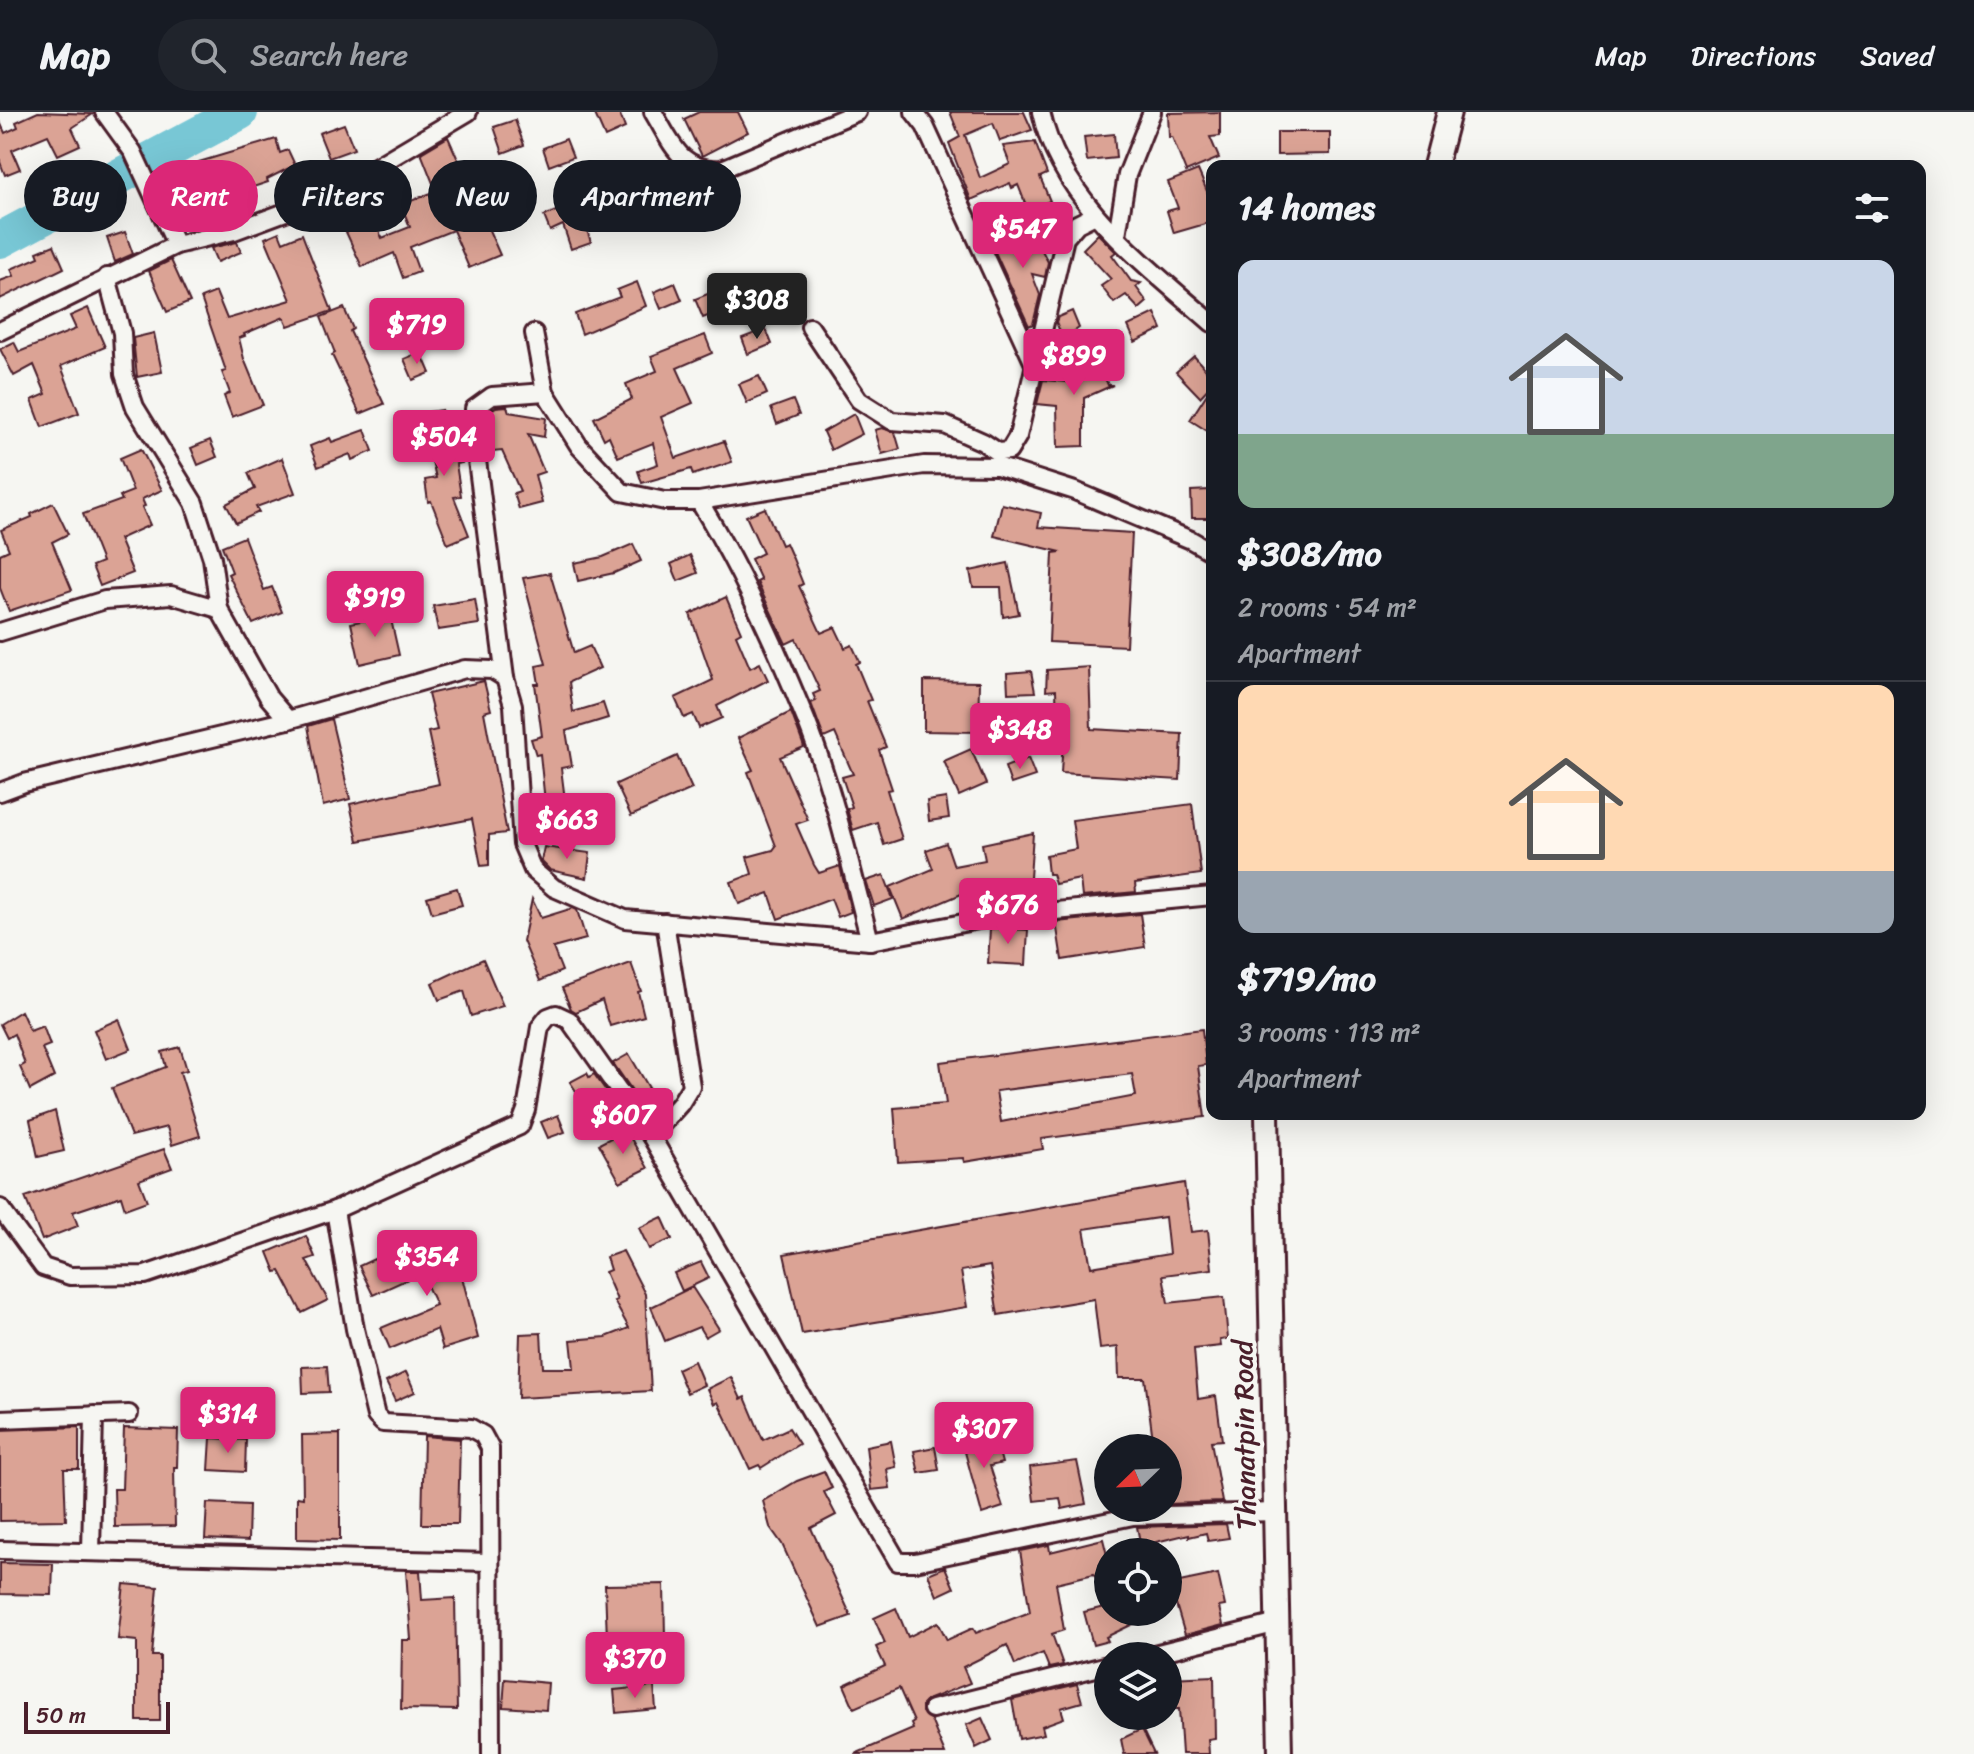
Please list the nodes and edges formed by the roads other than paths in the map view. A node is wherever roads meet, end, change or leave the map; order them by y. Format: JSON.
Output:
{"nodes":[{"id":1,"x":104,"y":112,"type":"edge"},
{"id":2,"x":468,"y":112,"type":"edge"},
{"id":3,"x":653,"y":112,"type":"edge"},
{"id":4,"x":857,"y":112,"type":"edge"},
{"id":5,"x":914,"y":112,"type":"edge"},
{"id":6,"x":1041,"y":112,"type":"edge"},
{"id":7,"x":1152,"y":112,"type":"edge"},
{"id":8,"x":1449,"y":112,"type":"edge"},
{"id":9,"x":1437,"y":160,"type":"edge"},
{"id":10,"x":1095,"y":215,"type":"junction"},
{"id":11,"x":1117,"y":235,"type":"junction"},
{"id":12,"x":176,"y":245,"type":"junction"},
{"id":13,"x":107,"y":277,"type":"junction"},
{"id":14,"x":1206,"y":317,"type":"edge"},
{"id":15,"x":810,"y":327,"type":"dead end"},
{"id":16,"x":0,"y":331,"type":"edge"},
{"id":17,"x":534,"y":333,"type":"dead end"},
{"id":18,"x":1035,"y":366,"type":"junction"},
{"id":19,"x":545,"y":392,"type":"junction"},
{"id":20,"x":699,"y":501,"type":"junction"},
{"id":21,"x":1206,"y":549,"type":"edge"},
{"id":22,"x":219,"y":609,"type":"junction"},
{"id":23,"x":0,"y":632,"type":"edge"},
{"id":24,"x":505,"y":678,"type":"junction"},
{"id":25,"x":288,"y":720,"type":"junction"},
{"id":26,"x":0,"y":792,"type":"edge"},
{"id":27,"x":1206,"y":897,"type":"edge"},
{"id":28,"x":665,"y":922,"type":"junction"},
{"id":29,"x":870,"y":941,"type":"junction"},
{"id":30,"x":1267,"y":1120,"type":"edge"},
{"id":31,"x":651,"y":1136,"type":"junction"},
{"id":32,"x":335,"y":1210,"type":"junction"},
{"id":33,"x":1,"y":1213,"type":"edge"},
{"id":34,"x":129,"y":1414,"type":"dead end"},
{"id":35,"x":94,"y":1415,"type":"junction"},
{"id":36,"x":0,"y":1419,"type":"edge"},
{"id":37,"x":1275,"y":1512,"type":"junction"},
{"id":38,"x":0,"y":1550,"type":"edge"},
{"id":39,"x":91,"y":1552,"type":"junction"},
{"id":40,"x":490,"y":1562,"type":"junction"},
{"id":41,"x":1278,"y":1623,"type":"junction"},
{"id":42,"x":1182,"y":1647,"type":"edge"},
{"id":43,"x":1094,"y":1668,"type":"edge"},
{"id":44,"x":932,"y":1709,"type":"dead end"},
{"id":45,"x":491,"y":1754,"type":"edge"},
{"id":46,"x":1280,"y":1754,"type":"edge"}],
"edges":[{"from":1,"to":12,"type":"street"},
{"from":2,"to":12,"type":"street"},
{"from":3,"to":4,"type":"street"},
{"from":5,"to":18,"type":"street"},
{"from":6,"to":10,"type":"street"},
{"from":7,"to":11,"type":"street"},
{"from":8,"to":9,"type":"main road"},
{"from":10,"to":11,"type":"street"},
{"from":10,"to":18,"type":"street"},
{"from":11,"to":14,"type":"street"},
{"from":12,"to":13,"type":"street"},
{"from":13,"to":16,"type":"street"},
{"from":13,"to":22,"type":"street"},
{"from":15,"to":18,"type":"street"},
{"from":17,"to":19,"type":"street"},
{"from":19,"to":20,"type":"street"},
{"from":19,"to":24,"type":"street"},
{"from":20,"to":21,"type":"street"},
{"from":20,"to":29,"type":"street"},
{"from":22,"to":23,"type":"street"},
{"from":22,"to":25,"type":"street"},
{"from":24,"to":25,"type":"street"},
{"from":24,"to":28,"type":"street"},
{"from":25,"to":26,"type":"street"},
{"from":27,"to":29,"type":"street"},
{"from":28,"to":29,"type":"street"},
{"from":28,"to":31,"type":"street"},
{"from":30,"to":37,"type":"main road","name":"Thanatpin Road"},
{"from":31,"to":32,"type":"street"},
{"from":31,"to":37,"type":"street"},
{"from":32,"to":33,"type":"street"},
{"from":32,"to":40,"type":"street"},
{"from":34,"to":35,"type":"street"},
{"from":35,"to":36,"type":"street"},
{"from":35,"to":39,"type":"street"},
{"from":37,"to":41,"type":"main road","name":"Thanatpin Road"},
{"from":38,"to":39,"type":"street"},
{"from":39,"to":40,"type":"street"},
{"from":40,"to":45,"type":"street"},
{"from":41,"to":42,"type":"street"},
{"from":41,"to":46,"type":"main road","name":"Thanatpin Road"},
{"from":43,"to":44,"type":"street"}]}
